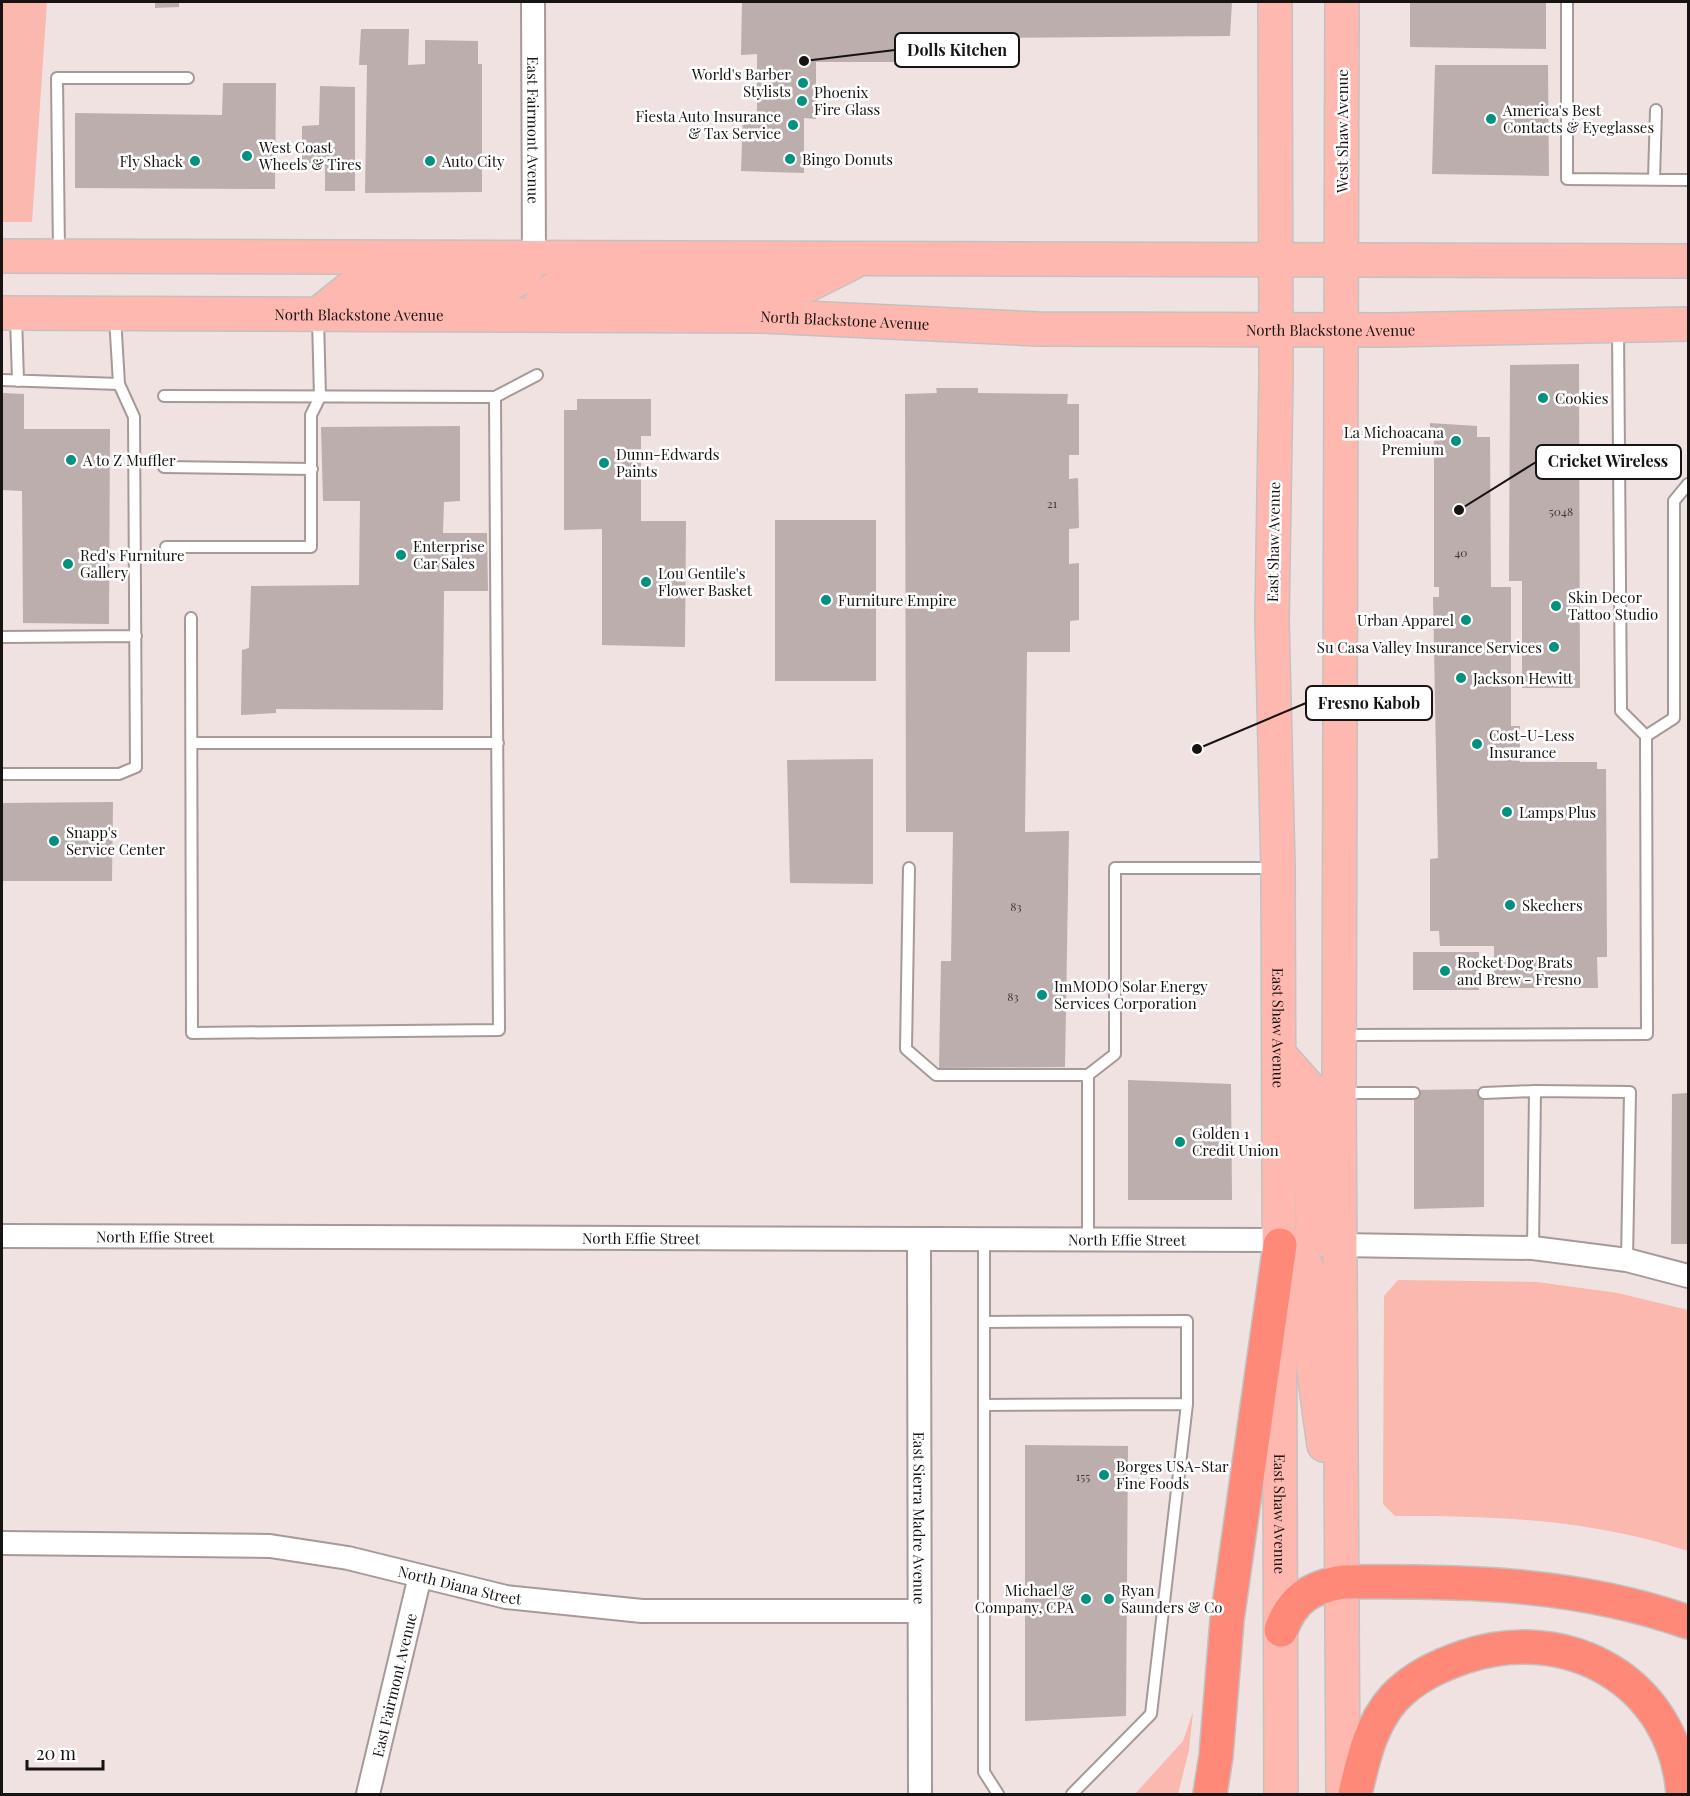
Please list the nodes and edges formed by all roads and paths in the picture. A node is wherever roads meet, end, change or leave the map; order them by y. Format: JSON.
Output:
{"nodes":[{"id":1,"x":533,"y":2,"type":"edge"},
{"id":2,"x":1275,"y":2,"type":"edge"},
{"id":3,"x":1342,"y":2,"type":"edge"},
{"id":4,"x":1567,"y":2,"type":"edge"},
{"id":5,"x":188,"y":78,"type":"dead end"},
{"id":6,"x":1656,"y":110,"type":"dead end"},
{"id":7,"x":1654,"y":179,"type":"junction"},
{"id":8,"x":1689,"y":180,"type":"edge"},
{"id":9,"x":2,"y":256,"type":"edge"},
{"id":10,"x":60,"y":256,"type":"junction"},
{"id":11,"x":534,"y":258,"type":"junction"},
{"id":12,"x":859,"y":260,"type":"junction"},
{"id":13,"x":1274,"y":261,"type":"junction"},
{"id":14,"x":1342,"y":261,"type":"junction"},
{"id":15,"x":1689,"y":261,"type":"edge"},
{"id":16,"x":9,"y":313,"type":"edge"},
{"id":17,"x":115,"y":313,"type":"junction"},
{"id":18,"x":318,"y":314,"type":"junction"},
{"id":19,"x":536,"y":315,"type":"junction"},
{"id":20,"x":1689,"y":324,"type":"edge"},
{"id":21,"x":1618,"y":326,"type":"junction"},
{"id":22,"x":1276,"y":330,"type":"junction"},
{"id":23,"x":1341,"y":331,"type":"junction"},
{"id":24,"x":537,"y":375,"type":"dead end"},
{"id":25,"x":2,"y":380,"type":"edge"},
{"id":26,"x":18,"y":381,"type":"junction"},
{"id":27,"x":119,"y":384,"type":"junction"},
{"id":28,"x":164,"y":396,"type":"dead end"},
{"id":29,"x":320,"y":397,"type":"junction"},
{"id":30,"x":495,"y":397,"type":"junction"},
{"id":31,"x":164,"y":467,"type":"dead end"},
{"id":32,"x":312,"y":469,"type":"junction"},
{"id":33,"x":1689,"y":484,"type":"edge"},
{"id":34,"x":166,"y":547,"type":"dead end"},
{"id":35,"x":191,"y":618,"type":"dead end"},
{"id":36,"x":136,"y":636,"type":"junction"},
{"id":37,"x":2,"y":637,"type":"edge"},
{"id":38,"x":1646,"y":736,"type":"junction"},
{"id":39,"x":192,"y":743,"type":"junction"},
{"id":40,"x":498,"y":743,"type":"junction"},
{"id":41,"x":2,"y":774,"type":"edge"},
{"id":42,"x":909,"y":868,"type":"dead end"},
{"id":43,"x":1278,"y":868,"type":"junction"},
{"id":44,"x":1340,"y":1035,"type":"junction"},
{"id":45,"x":1279,"y":1054,"type":"junction"},
{"id":46,"x":1088,"y":1075,"type":"junction"},
{"id":47,"x":1535,"y":1091,"type":"junction"},
{"id":48,"x":1339,"y":1092,"type":"junction"},
{"id":49,"x":1414,"y":1093,"type":"dead end"},
{"id":50,"x":1484,"y":1093,"type":"dead end"},
{"id":51,"x":2,"y":1236,"type":"edge"},
{"id":52,"x":919,"y":1240,"type":"junction"},
{"id":53,"x":984,"y":1240,"type":"junction"},
{"id":54,"x":1088,"y":1240,"type":"junction"},
{"id":55,"x":1280,"y":1242,"type":"junction"},
{"id":56,"x":1340,"y":1245,"type":"junction"},
{"id":57,"x":1533,"y":1248,"type":"junction"},
{"id":58,"x":1627,"y":1260,"type":"junction"},
{"id":59,"x":1689,"y":1276,"type":"edge"},
{"id":60,"x":984,"y":1322,"type":"junction"},
{"id":61,"x":1186,"y":1404,"type":"junction"},
{"id":62,"x":984,"y":1405,"type":"junction"},
{"id":63,"x":2,"y":1543,"type":"edge"},
{"id":64,"x":420,"y":1576,"type":"junction"},
{"id":65,"x":1343,"y":1582,"type":"junction"},
{"id":66,"x":919,"y":1611,"type":"junction"},
{"id":67,"x":1689,"y":1622,"type":"edge"},
{"id":68,"x":1281,"y":1630,"type":"junction"},
{"id":69,"x":368,"y":1794,"type":"edge"},
{"id":70,"x":920,"y":1794,"type":"edge"},
{"id":71,"x":998,"y":1794,"type":"edge"},
{"id":72,"x":1072,"y":1794,"type":"edge"},
{"id":73,"x":1210,"y":1794,"type":"edge"},
{"id":74,"x":1281,"y":1794,"type":"edge"},
{"id":75,"x":1343,"y":1794,"type":"edge"},
{"id":76,"x":1355,"y":1794,"type":"edge"},
{"id":77,"x":1683,"y":1794,"type":"edge"}],
"edges":[{"from":1,"to":11,"type":"street","name":"East Fairmont Avenue"},
{"from":2,"to":13,"type":"main road"},
{"from":3,"to":14,"type":"main road","name":"West Shaw Avenue"},
{"from":4,"to":7,"type":"lane"},
{"from":5,"to":10,"type":"lane"},
{"from":6,"to":7,"type":"lane"},
{"from":7,"to":8,"type":"lane"},
{"from":9,"to":10,"type":"main road"},
{"from":10,"to":11,"type":"main road"},
{"from":11,"to":12,"type":"main road"},
{"from":11,"to":18,"type":"main road"},
{"from":12,"to":13,"type":"main road"},
{"from":12,"to":19,"type":"main road"},
{"from":13,"to":14,"type":"main road"},
{"from":13,"to":22,"type":"main road","name":"East Shaw Avenue"},
{"from":14,"to":15,"type":"main road"},
{"from":14,"to":23,"type":"main road"},
{"from":16,"to":17,"type":"main road","name":"North Blackstone Avenue"},
{"from":16,"to":26,"type":"lane"},
{"from":17,"to":18,"type":"main road","name":"North Blackstone Avenue"},
{"from":17,"to":27,"type":"lane"},
{"from":18,"to":19,"type":"main road","name":"North Blackstone Avenue"},
{"from":18,"to":29,"type":"lane"},
{"from":19,"to":22,"type":"main road","name":"North Blackstone Avenue"},
{"from":20,"to":21,"type":"main road","name":"North Blackstone Avenue"},
{"from":21,"to":23,"type":"main road","name":"North Blackstone Avenue"},
{"from":21,"to":38,"type":"lane"},
{"from":22,"to":23,"type":"main road","name":"North Blackstone Avenue"},
{"from":22,"to":43,"type":"main road","name":"East Shaw Avenue"},
{"from":23,"to":44,"type":"main road"},
{"from":24,"to":30,"type":"lane"},
{"from":25,"to":26,"type":"lane"},
{"from":26,"to":27,"type":"lane"},
{"from":27,"to":36,"type":"lane"},
{"from":28,"to":29,"type":"lane"},
{"from":29,"to":30,"type":"lane"},
{"from":29,"to":32,"type":"lane"},
{"from":30,"to":40,"type":"lane"},
{"from":31,"to":32,"type":"lane"},
{"from":32,"to":34,"type":"lane"},
{"from":33,"to":38,"type":"lane"},
{"from":35,"to":39,"type":"lane"},
{"from":36,"to":37,"type":"lane"},
{"from":36,"to":41,"type":"lane"},
{"from":38,"to":44,"type":"lane"},
{"from":39,"to":40,"type":"lane"},
{"from":39,"to":40,"type":"lane"},
{"from":42,"to":46,"type":"lane"},
{"from":43,"to":45,"type":"main road","name":"East Shaw Avenue"},
{"from":43,"to":46,"type":"lane"},
{"from":44,"to":48,"type":"main road"},
{"from":45,"to":55,"type":"main road","name":"East Shaw Avenue"},
{"from":45,"to":56,"type":"main road"},
{"from":46,"to":54,"type":"lane"},
{"from":47,"to":50,"type":"lane"},
{"from":47,"to":57,"type":"lane"},
{"from":47,"to":58,"type":"lane"},
{"from":48,"to":49,"type":"lane"},
{"from":48,"to":56,"type":"main road"},
{"from":51,"to":52,"type":"street","name":"North Effie Street"},
{"from":52,"to":53,"type":"street","name":"North Effie Street"},
{"from":52,"to":66,"type":"street","name":"East Sierra Madre Avenue"},
{"from":53,"to":54,"type":"street","name":"North Effie Street"},
{"from":53,"to":60,"type":"lane"},
{"from":54,"to":55,"type":"street","name":"North Effie Street"},
{"from":55,"to":65,"type":"main road"},
{"from":55,"to":68,"type":"main road","name":"East Shaw Avenue"},
{"from":55,"to":73,"type":"highway"},
{"from":56,"to":57,"type":"street"},
{"from":56,"to":65,"type":"main road"},
{"from":57,"to":58,"type":"street"},
{"from":58,"to":59,"type":"street"},
{"from":60,"to":61,"type":"lane"},
{"from":60,"to":62,"type":"lane"},
{"from":61,"to":62,"type":"lane"},
{"from":61,"to":72,"type":"lane"},
{"from":62,"to":71,"type":"lane"},
{"from":63,"to":64,"type":"street","name":"North Diana Street"},
{"from":64,"to":66,"type":"street","name":"North Diana Street"},
{"from":64,"to":69,"type":"street","name":"East Fairmont Avenue"},
{"from":65,"to":67,"type":"highway"},
{"from":65,"to":68,"type":"highway"},
{"from":65,"to":75,"type":"main road"},
{"from":66,"to":70,"type":"street","name":"East Sierra Madre Avenue"},
{"from":68,"to":74,"type":"main road","name":"East Shaw Avenue"},
{"from":76,"to":77,"type":"highway"}]}
